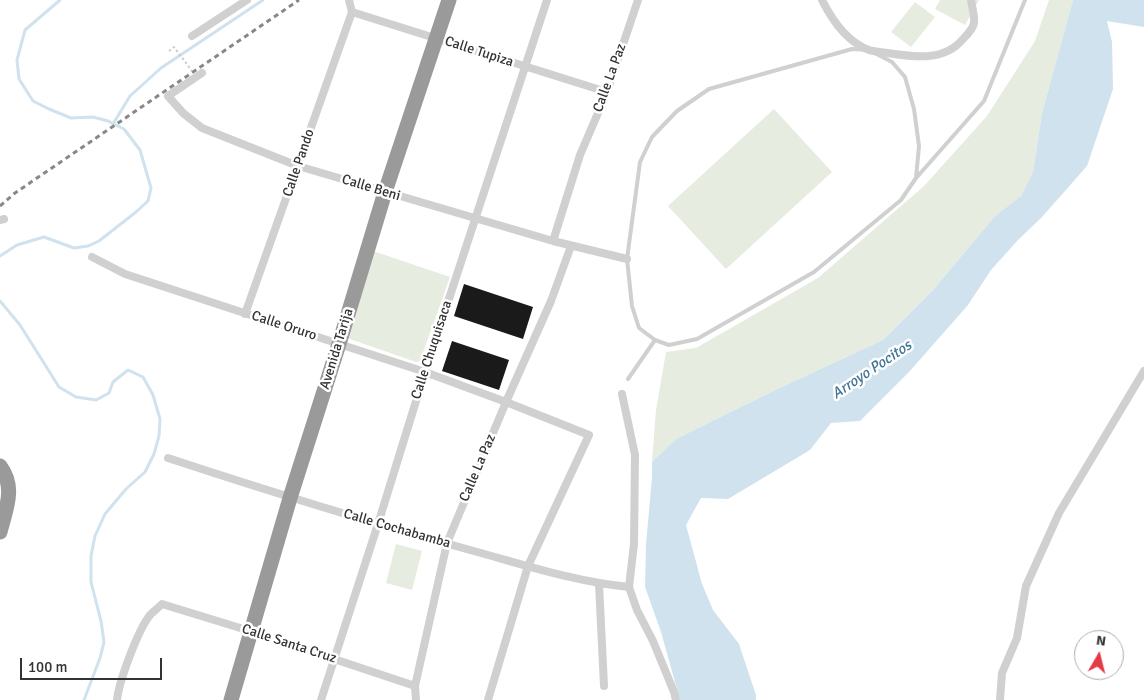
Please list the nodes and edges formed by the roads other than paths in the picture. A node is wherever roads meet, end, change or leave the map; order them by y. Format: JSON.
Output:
{"nodes":[{"id":1,"x":247,"y":0,"type":"edge"},
{"id":2,"x":349,"y":0,"type":"edge"},
{"id":3,"x":449,"y":0,"type":"edge"},
{"id":4,"x":547,"y":0,"type":"edge"},
{"id":5,"x":638,"y":0,"type":"edge"},
{"id":6,"x":822,"y":0,"type":"edge"},
{"id":7,"x":971,"y":0,"type":"edge"},
{"id":8,"x":1025,"y":0,"type":"edge"},
{"id":9,"x":352,"y":12,"type":"junction"},
{"id":10,"x":192,"y":36,"type":"dead end"},
{"id":11,"x":436,"y":38,"type":"junction"},
{"id":12,"x":869,"y":50,"type":"junction"},
{"id":13,"x":525,"y":67,"type":"junction"},
{"id":14,"x":202,"y":73,"type":"dead end"},
{"id":15,"x":607,"y":92,"type":"junction"},
{"id":16,"x":298,"y":166,"type":"junction"},
{"id":17,"x":916,"y":178,"type":"junction"},
{"id":18,"x":385,"y":192,"type":"junction"},
{"id":19,"x":476,"y":219,"type":"junction"},
{"id":20,"x":552,"y":241,"type":"junction"},
{"id":21,"x":571,"y":246,"type":"junction"},
{"id":22,"x":92,"y":258,"type":"dead end"},
{"id":23,"x":627,"y":259,"type":"junction"},
{"id":24,"x":245,"y":314,"type":"junction"},
{"id":25,"x":655,"y":340,"type":"junction"},
{"id":26,"x":340,"y":344,"type":"junction"},
{"id":27,"x":1144,"y":371,"type":"edge"},
{"id":28,"x":425,"y":372,"type":"junction"},
{"id":29,"x":628,"y":379,"type":"dead end"},
{"id":30,"x":622,"y":394,"type":"dead end"},
{"id":31,"x":506,"y":402,"type":"junction"},
{"id":32,"x":168,"y":458,"type":"dead end"},
{"id":33,"x":1,"y":467,"type":"edge"},
{"id":34,"x":290,"y":498,"type":"junction"},
{"id":35,"x":378,"y":524,"type":"junction"},
{"id":36,"x":0,"y":532,"type":"edge"},
{"id":37,"x":447,"y":543,"type":"junction"},
{"id":38,"x":528,"y":566,"type":"junction"},
{"id":39,"x":599,"y":584,"type":"junction"},
{"id":40,"x":629,"y":587,"type":"junction"},
{"id":41,"x":250,"y":630,"type":"junction"},
{"id":42,"x":335,"y":659,"type":"junction"},
{"id":43,"x":415,"y":686,"type":"junction"},
{"id":44,"x":604,"y":686,"type":"dead end"},
{"id":45,"x":117,"y":700,"type":"edge"},
{"id":46,"x":231,"y":700,"type":"edge"},
{"id":47,"x":321,"y":700,"type":"edge"},
{"id":48,"x":410,"y":700,"type":"edge"},
{"id":49,"x":416,"y":700,"type":"edge"},
{"id":50,"x":488,"y":700,"type":"edge"},
{"id":51,"x":676,"y":700,"type":"edge"},
{"id":52,"x":1000,"y":700,"type":"edge"}],
"edges":[{"from":1,"to":10,"type":"street"},
{"from":2,"to":9,"type":"street"},
{"from":3,"to":11,"type":"highway","name":"Avenida Tarija"},
{"from":4,"to":13,"type":"street","name":"Calle Chuquisaca"},
{"from":5,"to":15,"type":"street","name":"Calle La Paz"},
{"from":6,"to":12,"type":"street"},
{"from":7,"to":12,"type":"street"},
{"from":8,"to":17,"type":"lane"},
{"from":9,"to":11,"type":"street","name":"Calle Tupiza"},
{"from":9,"to":16,"type":"street","name":"Calle Pando"},
{"from":11,"to":13,"type":"street","name":"Calle Tupiza"},
{"from":11,"to":18,"type":"highway","name":"Avenida Tarija"},
{"from":12,"to":17,"type":"lane"},
{"from":12,"to":23,"type":"lane"},
{"from":13,"to":15,"type":"street","name":"Calle Tupiza"},
{"from":13,"to":19,"type":"street","name":"Calle Chuquisaca"},
{"from":14,"to":16,"type":"street","name":"Calle Beni"},
{"from":15,"to":20,"type":"street","name":"Calle La Paz"},
{"from":16,"to":18,"type":"street","name":"Calle Beni"},
{"from":16,"to":24,"type":"street","name":"Calle Pando"},
{"from":17,"to":25,"type":"lane"},
{"from":18,"to":19,"type":"street","name":"Calle Beni"},
{"from":18,"to":26,"type":"highway","name":"Avenida Tarija"},
{"from":19,"to":20,"type":"street","name":"Calle Beni"},
{"from":19,"to":28,"type":"street","name":"Calle Chuquisaca"},
{"from":20,"to":21,"type":"street","name":"Calle Beni"},
{"from":21,"to":23,"type":"street","name":"Calle Beni"},
{"from":21,"to":31,"type":"street","name":"Calle La Paz"},
{"from":22,"to":24,"type":"street","name":"Calle Oruro"},
{"from":23,"to":25,"type":"lane"},
{"from":24,"to":26,"type":"street","name":"Calle Oruro"},
{"from":25,"to":29,"type":"lane"},
{"from":26,"to":28,"type":"street","name":"Calle Oruro"},
{"from":26,"to":34,"type":"highway","name":"Avenida Tarija"},
{"from":27,"to":52,"type":"street"},
{"from":28,"to":31,"type":"street","name":"Calle Oruro"},
{"from":28,"to":35,"type":"street","name":"Calle Chuquisaca"},
{"from":30,"to":40,"type":"street"},
{"from":31,"to":37,"type":"street","name":"Calle La Paz"},
{"from":31,"to":38,"type":"street","name":"Calle Oruro"},
{"from":32,"to":34,"type":"street","name":"Calle Cochabamba"},
{"from":33,"to":36,"type":"highway"},
{"from":34,"to":35,"type":"street","name":"Calle Cochabamba"},
{"from":34,"to":41,"type":"highway","name":"Avenida Tarija"},
{"from":35,"to":37,"type":"street","name":"Calle Cochabamba"},
{"from":35,"to":42,"type":"street","name":"Calle Chuquisaca"},
{"from":37,"to":38,"type":"street","name":"Calle Cochabamba"},
{"from":37,"to":43,"type":"street","name":"Calle La Paz"},
{"from":38,"to":39,"type":"street","name":"Calle Cochabamba"},
{"from":38,"to":50,"type":"street"},
{"from":39,"to":40,"type":"street","name":"Calle Cochabamba"},
{"from":39,"to":44,"type":"street"},
{"from":40,"to":51,"type":"street"},
{"from":41,"to":42,"type":"street","name":"Calle Santa Cruz"},
{"from":41,"to":45,"type":"street","name":"Calle Santa Cruz"},
{"from":41,"to":46,"type":"highway","name":"Avenida Tarija"},
{"from":42,"to":43,"type":"street","name":"Calle Santa Cruz"},
{"from":42,"to":47,"type":"street","name":"Calle Chuquisaca"},
{"from":43,"to":48,"type":"street"},
{"from":43,"to":49,"type":"street","name":"Calle La Paz"}]}
